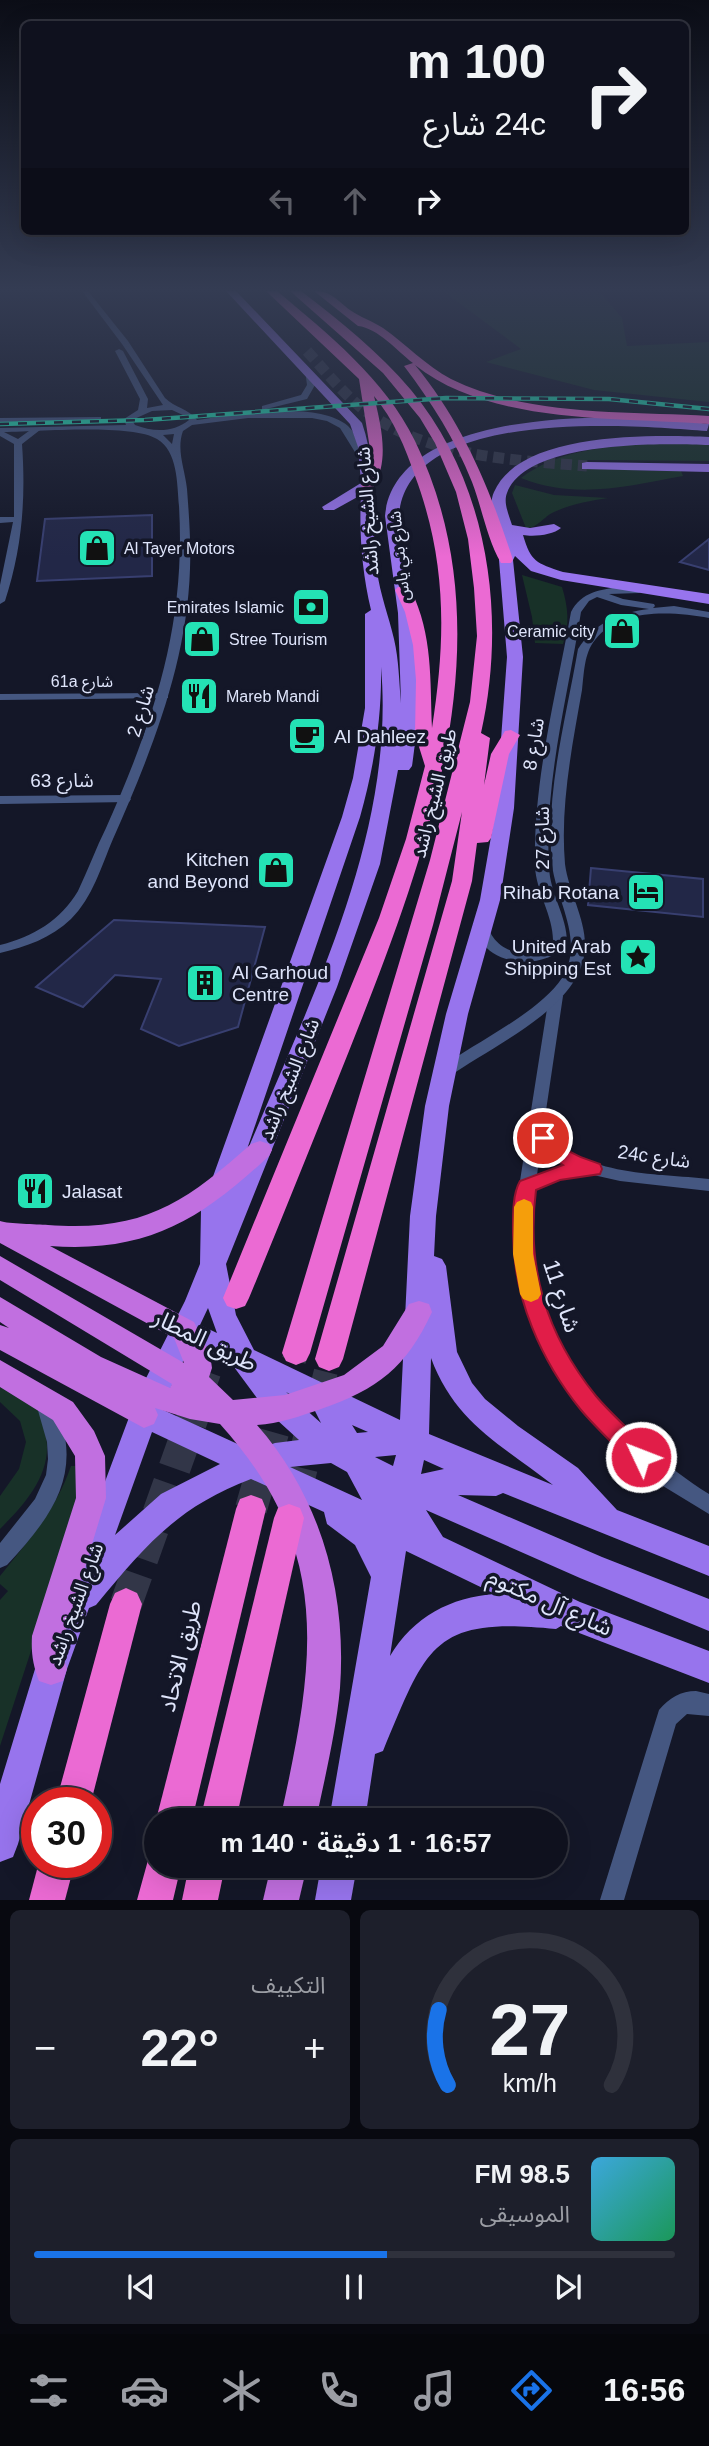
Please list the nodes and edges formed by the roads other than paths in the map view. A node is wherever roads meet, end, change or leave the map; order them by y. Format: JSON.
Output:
{"nodes":[{"id":1,"x":135,"y":380,"type":"edge"},
{"id":2,"x":148,"y":380,"type":"edge"},
{"id":3,"x":309,"y":380,"type":"edge"},
{"id":4,"x":315,"y":380,"type":"edge"},
{"id":5,"x":363,"y":380,"type":"edge"},
{"id":6,"x":364,"y":380,"type":"edge"},
{"id":7,"x":397,"y":380,"type":"edge"},
{"id":8,"x":410,"y":380,"type":"edge"},
{"id":9,"x":421,"y":380,"type":"edge"},
{"id":10,"x":447,"y":380,"type":"edge"},
{"id":11,"x":411,"y":395,"type":"junction"},
{"id":12,"x":170,"y":408,"type":"junction"},
{"id":13,"x":142,"y":411,"type":"junction"},
{"id":14,"x":130,"y":416,"type":"junction"},
{"id":15,"x":191,"y":418,"type":"junction"},
{"id":16,"x":0,"y":419,"type":"edge"},
{"id":17,"x":21,"y":419,"type":"junction"},
{"id":18,"x":709,"y":420,"type":"edge"},
{"id":19,"x":131,"y":427,"type":"junction"},
{"id":20,"x":709,"y":428,"type":"edge"},
{"id":21,"x":180,"y":429,"type":"junction"},
{"id":22,"x":36,"y":430,"type":"junction"},
{"id":23,"x":0,"y":431,"type":"edge"},
{"id":24,"x":150,"y":432,"type":"junction"},
{"id":25,"x":709,"y":441,"type":"edge"},
{"id":26,"x":18,"y":443,"type":"junction"},
{"id":27,"x":177,"y":456,"type":"junction"},
{"id":28,"x":366,"y":463,"type":"junction"},
{"id":29,"x":587,"y":466,"type":"tunnel mouth"},
{"id":30,"x":709,"y":468,"type":"edge"},
{"id":31,"x":506,"y":483,"type":"junction"},
{"id":32,"x":368,"y":485,"type":"junction"},
{"id":33,"x":329,"y":507,"type":"dead end"},
{"id":34,"x":19,"y":519,"type":"junction"},
{"id":35,"x":0,"y":521,"type":"edge"},
{"id":36,"x":515,"y":528,"type":"junction"},
{"id":37,"x":554,"y":528,"type":"dead end"},
{"id":38,"x":17,"y":531,"type":"junction"},
{"id":39,"x":506,"y":560,"type":"junction"},
{"id":40,"x":2,"y":589,"type":"edge"},
{"id":41,"x":404,"y":590,"type":"junction"},
{"id":42,"x":601,"y":595,"type":"junction"},
{"id":43,"x":376,"y":599,"type":"junction"},
{"id":44,"x":0,"y":601,"type":"edge"},
{"id":45,"x":709,"y":601,"type":"edge"},
{"id":46,"x":645,"y":606,"type":"junction"},
{"id":47,"x":682,"y":610,"type":"junction"},
{"id":48,"x":709,"y":615,"type":"edge"},
{"id":49,"x":164,"y":696,"type":"junction"},
{"id":50,"x":0,"y":697,"type":"edge"},
{"id":51,"x":480,"y":701,"type":"junction"},
{"id":52,"x":511,"y":735,"type":"junction"},
{"id":53,"x":434,"y":765,"type":"junction"},
{"id":54,"x":125,"y":799,"type":"junction"},
{"id":55,"x":0,"y":800,"type":"edge"},
{"id":56,"x":370,"y":864,"type":"junction"},
{"id":57,"x":462,"y":881,"type":"junction"},
{"id":58,"x":482,"y":930,"type":"junction"},
{"id":59,"x":0,"y":949,"type":"edge"},
{"id":60,"x":556,"y":996,"type":"junction"},
{"id":61,"x":443,"y":1074,"type":"junction"},
{"id":62,"x":537,"y":1123,"type":"junction"},
{"id":63,"x":260,"y":1150,"type":"junction"},
{"id":64,"x":593,"y":1169,"type":"junction"},
{"id":65,"x":709,"y":1185,"type":"edge"},
{"id":66,"x":527,"y":1186,"type":"junction"},
{"id":67,"x":423,"y":1216,"type":"junction"},
{"id":68,"x":0,"y":1230,"type":"edge"},
{"id":69,"x":0,"y":1267,"type":"edge"},
{"id":70,"x":236,"y":1298,"type":"dead end"},
{"id":71,"x":0,"y":1308,"type":"edge"},
{"id":72,"x":419,"y":1312,"type":"junction"},
{"id":73,"x":184,"y":1330,"type":"junction"},
{"id":74,"x":0,"y":1336,"type":"edge"},
{"id":75,"x":296,"y":1353,"type":"tunnel mouth"},
{"id":76,"x":329,"y":1359,"type":"tunnel mouth"},
{"id":77,"x":0,"y":1372,"type":"edge"},
{"id":78,"x":321,"y":1397,"type":"junction"},
{"id":79,"x":44,"y":1398,"type":"junction"},
{"id":80,"x":148,"y":1406,"type":"junction"},
{"id":81,"x":414,"y":1440,"type":"junction"},
{"id":82,"x":351,"y":1449,"type":"junction"},
{"id":83,"x":250,"y":1464,"type":"junction"},
{"id":84,"x":509,"y":1482,"type":"junction"},
{"id":85,"x":192,"y":1493,"type":"junction"},
{"id":86,"x":709,"y":1505,"type":"edge"},
{"id":87,"x":251,"y":1509,"type":"tunnel mouth"},
{"id":88,"x":289,"y":1518,"type":"tunnel mouth"},
{"id":89,"x":610,"y":1523,"type":"junction"},
{"id":90,"x":394,"y":1530,"type":"junction"},
{"id":91,"x":436,"y":1549,"type":"junction"},
{"id":92,"x":0,"y":1558,"type":"edge"},
{"id":93,"x":709,"y":1561,"type":"edge"},
{"id":94,"x":386,"y":1577,"type":"junction"},
{"id":95,"x":126,"y":1604,"type":"tunnel mouth"},
{"id":96,"x":72,"y":1611,"type":"junction"},
{"id":97,"x":572,"y":1615,"type":"junction"},
{"id":98,"x":709,"y":1615,"type":"edge"},
{"id":99,"x":709,"y":1667,"type":"edge"},
{"id":100,"x":51,"y":1669,"type":"junction"},
{"id":101,"x":709,"y":1705,"type":"edge"},
{"id":102,"x":77,"y":1787,"type":"edge"},
{"id":103,"x":350,"y":1805,"type":"edge"},
{"id":104,"x":177,"y":1808,"type":"edge"},
{"id":105,"x":221,"y":1808,"type":"edge"},
{"id":106,"x":300,"y":1808,"type":"edge"},
{"id":107,"x":0,"y":1843,"type":"edge"},
{"id":108,"x":53,"y":1878,"type":"edge"},
{"id":109,"x":160,"y":1878,"type":"edge"},
{"id":110,"x":205,"y":1878,"type":"edge"},
{"id":111,"x":337,"y":1878,"type":"edge"},
{"id":112,"x":47,"y":1900,"type":"edge"},
{"id":113,"x":155,"y":1900,"type":"edge"},
{"id":114,"x":200,"y":1900,"type":"edge"},
{"id":115,"x":333,"y":1900,"type":"edge"},
{"id":116,"x":612,"y":1900,"type":"edge"}],
"edges":[{"from":1,"to":13,"type":"street"},
{"from":2,"to":12,"type":"street"},
{"from":3,"to":15,"type":"street"},
{"from":4,"to":28,"type":"main road","name":"شارع الشيخ راشد"},
{"from":5,"to":32,"type":"highway"},
{"from":6,"to":53,"type":"highway","name":"طريق الشيخ راشد"},
{"from":7,"to":11,"type":"highway","name":"طريق الشيخ راشد"},
{"from":8,"to":11,"type":"highway"},
{"from":9,"to":39,"type":"highway"},
{"from":10,"to":18,"type":"highway"},
{"from":11,"to":51,"type":"highway","name":"طريق الشيخ راشد"},
{"from":12,"to":13,"type":"street"},
{"from":12,"to":15,"type":"street"},
{"from":13,"to":14,"type":"street"},
{"from":14,"to":17,"type":"street"},
{"from":14,"to":19,"type":"street"},
{"from":15,"to":21,"type":"street"},
{"from":15,"to":28,"type":"street"},
{"from":16,"to":17,"type":"street"},
{"from":17,"to":23,"type":"street"},
{"from":19,"to":22,"type":"street"},
{"from":19,"to":24,"type":"street"},
{"from":20,"to":41,"type":"main road","name":"شارع بني ياس"},
{"from":21,"to":24,"type":"street"},
{"from":21,"to":27,"type":"street","name":"شارع 2"},
{"from":22,"to":23,"type":"street"},
{"from":22,"to":26,"type":"street"},
{"from":23,"to":26,"type":"street"},
{"from":24,"to":27,"type":"street"},
{"from":25,"to":31,"type":"main road"},
{"from":26,"to":34,"type":"street"},
{"from":27,"to":49,"type":"street","name":"شارع 2"},
{"from":28,"to":32,"type":"main road","name":"شارع الشيخ راشد"},
{"from":29,"to":30,"type":"main road"},
{"from":31,"to":36,"type":"main road"},
{"from":31,"to":39,"type":"main road"},
{"from":32,"to":33,"type":"main road"},
{"from":32,"to":43,"type":"main road","name":"شارع الشيخ راشد"},
{"from":34,"to":35,"type":"street"},
{"from":34,"to":38,"type":"street"},
{"from":35,"to":38,"type":"street"},
{"from":36,"to":37,"type":"main road"},
{"from":36,"to":45,"type":"main road"},
{"from":38,"to":40,"type":"street"},
{"from":39,"to":52,"type":"main road"},
{"from":40,"to":44,"type":"street"},
{"from":41,"to":53,"type":"highway"},
{"from":41,"to":56,"type":"main road","name":"شارع بني ياس"},
{"from":42,"to":45,"type":"street","name":"شارع 8"},
{"from":42,"to":46,"type":"street"},
{"from":42,"to":58,"type":"street","name":"شارع 8"},
{"from":43,"to":56,"type":"main road","name":"شارع الشيخ راشد"},
{"from":43,"to":98,"type":"main road"},
{"from":45,"to":46,"type":"street"},
{"from":46,"to":47,"type":"street"},
{"from":47,"to":48,"type":"street"},
{"from":47,"to":60,"type":"street","name":"شارع 27"},
{"from":49,"to":50,"type":"street","name":"61a شارع"},
{"from":49,"to":54,"type":"street","name":"شارع 2"},
{"from":51,"to":57,"type":"highway"},
{"from":51,"to":75,"type":"highway","name":"طريق الشيخ راشد"},
{"from":52,"to":57,"type":"highway"},
{"from":52,"to":58,"type":"main road"},
{"from":53,"to":70,"type":"highway","name":"طريق الشيخ راشد"},
{"from":54,"to":55,"type":"street","name":"شارع 63"},
{"from":54,"to":59,"type":"street","name":"شارع 2"},
{"from":56,"to":63,"type":"main road","name":"شارع الشيخ راشد"},
{"from":57,"to":76,"type":"highway"},
{"from":58,"to":61,"type":"main road"},
{"from":60,"to":61,"type":"street","name":"شارع 27"},
{"from":60,"to":62,"type":"street","name":"شارع 11"},
{"from":61,"to":67,"type":"main road"},
{"from":62,"to":64,"type":"street","name":"24c شارع"},
{"from":62,"to":66,"type":"street","name":"شارع 11"},
{"from":63,"to":68,"type":"highway"},
{"from":63,"to":73,"type":"main road","name":"شارع الشيخ راشد"},
{"from":64,"to":65,"type":"street","name":"24c شارع"},
{"from":64,"to":66,"type":"street","name":"24c شارع"},
{"from":66,"to":86,"type":"street","name":"شارع 11"},
{"from":67,"to":72,"type":"main road"},
{"from":67,"to":89,"type":"main road"},
{"from":68,"to":73,"type":"highway","name":"طريق المطار"},
{"from":69,"to":106,"type":"highway"},
{"from":71,"to":80,"type":"highway"},
{"from":72,"to":78,"type":"highway"},
{"from":72,"to":81,"type":"main road"},
{"from":73,"to":78,"type":"main road","name":"طريق المطار"},
{"from":73,"to":80,"type":"highway"},
{"from":74,"to":80,"type":"highway"},
{"from":77,"to":79,"type":"highway"},
{"from":78,"to":80,"type":"highway"},
{"from":78,"to":81,"type":"main road","name":"طريق المطار"},
{"from":78,"to":82,"type":"main road"},
{"from":79,"to":92,"type":"street"},
{"from":79,"to":100,"type":"highway"},
{"from":80,"to":83,"type":"main road"},
{"from":80,"to":96,"type":"main road","name":"شارع الشيخ راشد"},
{"from":81,"to":82,"type":"main road"},
{"from":81,"to":84,"type":"main road"},
{"from":81,"to":90,"type":"main road"},
{"from":82,"to":83,"type":"main road"},
{"from":82,"to":90,"type":"main road"},
{"from":83,"to":85,"type":"main road"},
{"from":83,"to":90,"type":"main road"},
{"from":84,"to":89,"type":"main road"},
{"from":84,"to":91,"type":"main road"},
{"from":85,"to":94,"type":"main road"},
{"from":85,"to":96,"type":"main road"},
{"from":87,"to":104,"type":"highway","name":"طريق الاتحاد"},
{"from":88,"to":105,"type":"highway"},
{"from":89,"to":93,"type":"main road"},
{"from":90,"to":91,"type":"main road","name":"شارع آل مكتوم"},
{"from":90,"to":94,"type":"main road"},
{"from":91,"to":97,"type":"main road","name":"شارع آل مكتوم"},
{"from":94,"to":103,"type":"main road"},
{"from":95,"to":102,"type":"highway"},
{"from":96,"to":100,"type":"main road","name":"شارع الشيخ راشد"},
{"from":97,"to":99,"type":"main road","name":"شارع آل مكتوم"},
{"from":97,"to":103,"type":"main road"},
{"from":100,"to":107,"type":"main road","name":"شارع الشيخ راشد"},
{"from":101,"to":116,"type":"street"},
{"from":108,"to":112,"type":"highway"},
{"from":109,"to":113,"type":"highway"},
{"from":110,"to":114,"type":"highway"},
{"from":111,"to":115,"type":"main road"}]}
